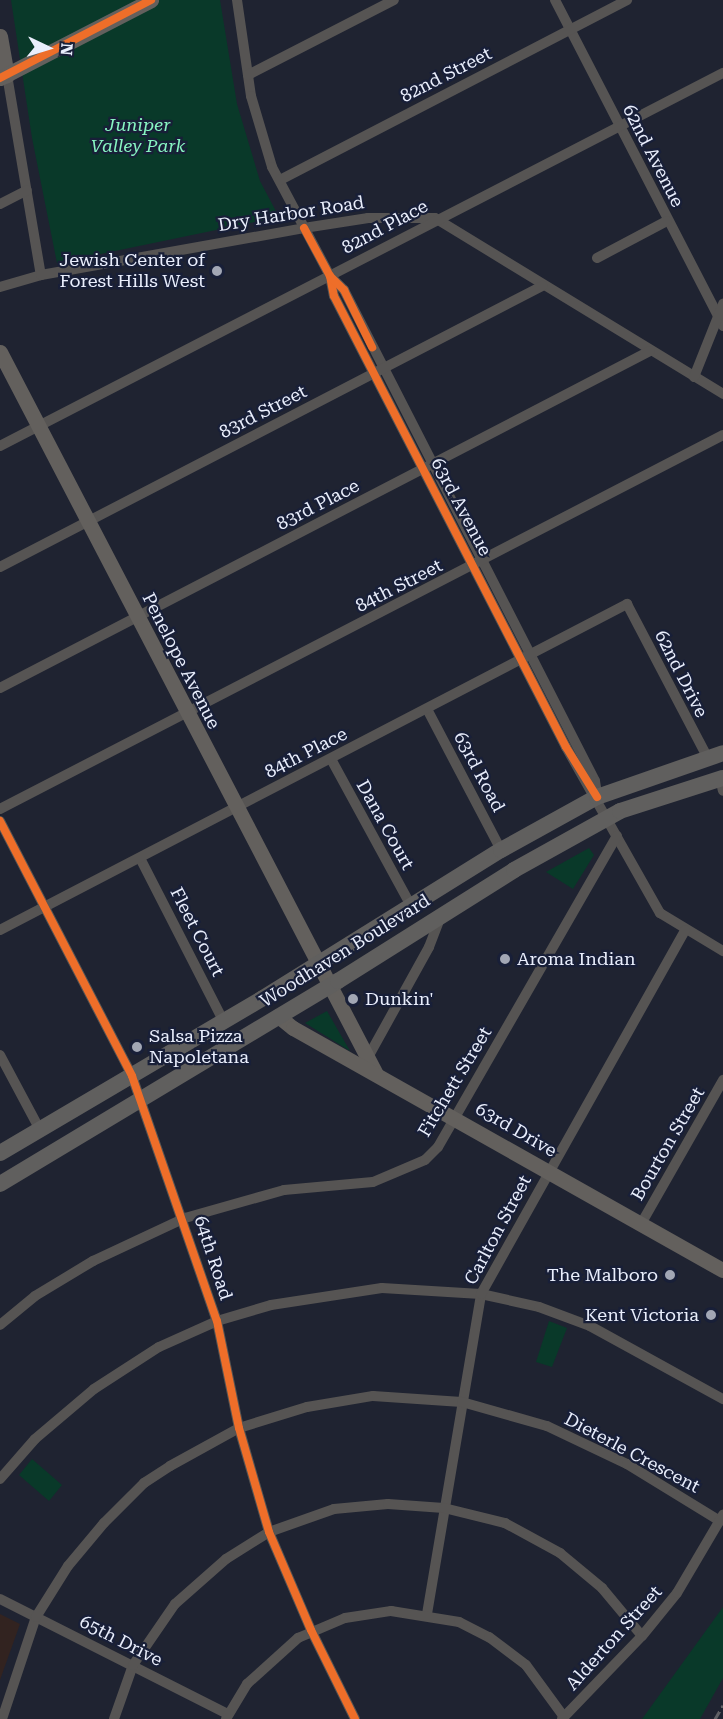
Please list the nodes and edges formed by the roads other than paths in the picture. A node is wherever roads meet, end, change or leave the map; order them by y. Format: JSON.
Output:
{"nodes":[{"id":1,"x":151,"y":0,"type":"edge"},
{"id":2,"x":237,"y":0,"type":"edge"},
{"id":3,"x":394,"y":0,"type":"edge"},
{"id":4,"x":555,"y":0,"type":"edge"},
{"id":5,"x":627,"y":0,"type":"edge"},
{"id":6,"x":570,"y":30,"type":"junction"},
{"id":7,"x":0,"y":36,"type":"edge"},
{"id":8,"x":723,"y":73,"type":"edge"},
{"id":9,"x":248,"y":75,"type":"junction"},
{"id":10,"x":3,"y":76,"type":"edge"},
{"id":11,"x":618,"y":126,"type":"junction"},
{"id":12,"x":280,"y":180,"type":"junction"},
{"id":13,"x":27,"y":190,"type":"junction"},
{"id":14,"x":0,"y":204,"type":"edge"},
{"id":15,"x":435,"y":218,"type":"junction"},
{"id":16,"x":668,"y":221,"type":"junction"},
{"id":17,"x":304,"y":228,"type":"junction"},
{"id":18,"x":597,"y":258,"type":"dead end"},
{"id":19,"x":41,"y":275,"type":"junction"},
{"id":20,"x":330,"y":276,"type":"junction"},
{"id":21,"x":542,"y":286,"type":"junction"},
{"id":22,"x":0,"y":287,"type":"edge"},
{"id":23,"x":723,"y":304,"type":"edge"},
{"id":24,"x":721,"y":321,"type":"edge"},
{"id":25,"x":650,"y":351,"type":"junction"},
{"id":26,"x":0,"y":352,"type":"edge"},
{"id":27,"x":379,"y":371,"type":"junction"},
{"id":28,"x":694,"y":376,"type":"junction"},
{"id":29,"x":723,"y":394,"type":"edge"},
{"id":30,"x":38,"y":426,"type":"junction"},
{"id":31,"x":723,"y":435,"type":"edge"},
{"id":32,"x":0,"y":446,"type":"edge"},
{"id":33,"x":428,"y":467,"type":"junction"},
{"id":34,"x":88,"y":521,"type":"junction"},
{"id":35,"x":477,"y":562,"type":"junction"},
{"id":36,"x":0,"y":567,"type":"edge"},
{"id":37,"x":627,"y":604,"type":"joint"},
{"id":38,"x":137,"y":617,"type":"junction"},
{"id":39,"x":526,"y":658,"type":"junction"},
{"id":40,"x":0,"y":688,"type":"edge"},
{"id":41,"x":427,"y":709,"type":"junction"},
{"id":42,"x":186,"y":712,"type":"junction"},
{"id":43,"x":716,"y":755,"type":"edge"},
{"id":44,"x":331,"y":759,"type":"junction"},
{"id":45,"x":722,"y":783,"type":"edge"},
{"id":46,"x":597,"y":797,"type":"junction"},
{"id":47,"x":236,"y":808,"type":"junction"},
{"id":48,"x":0,"y":809,"type":"edge"},
{"id":49,"x":608,"y":818,"type":"junction"},
{"id":50,"x":0,"y":821,"type":"edge"},
{"id":51,"x":617,"y":836,"type":"junction"},
{"id":52,"x":501,"y":850,"type":"junction"},
{"id":53,"x":140,"y":858,"type":"junction"},
{"id":54,"x":411,"y":906,"type":"junction"},
{"id":55,"x":44,"y":907,"type":"junction"},
{"id":56,"x":441,"y":915,"type":"junction"},
{"id":57,"x":0,"y":930,"type":"edge"},
{"id":58,"x":685,"y":930,"type":"junction"},
{"id":59,"x":723,"y":951,"type":"edge"},
{"id":60,"x":318,"y":964,"type":"junction"},
{"id":61,"x":328,"y":987,"type":"junction"},
{"id":62,"x":278,"y":1016,"type":"junction"},
{"id":63,"x":224,"y":1022,"type":"junction"},
{"id":64,"x":0,"y":1055,"type":"edge"},
{"id":65,"x":367,"y":1059,"type":"junction"},
{"id":66,"x":376,"y":1074,"type":"junction"},
{"id":67,"x":132,"y":1076,"type":"junction"},
{"id":68,"x":723,"y":1080,"type":"edge"},
{"id":69,"x":142,"y":1101,"type":"junction"},
{"id":70,"x":454,"y":1118,"type":"junction"},
{"id":71,"x":40,"y":1130,"type":"junction"},
{"id":72,"x":0,"y":1153,"type":"edge"},
{"id":73,"x":548,"y":1171,"type":"junction"},
{"id":74,"x":0,"y":1184,"type":"edge"},
{"id":75,"x":185,"y":1218,"type":"junction"},
{"id":76,"x":641,"y":1224,"type":"junction"},
{"id":77,"x":723,"y":1270,"type":"edge"},
{"id":78,"x":482,"y":1294,"type":"junction"},
{"id":79,"x":217,"y":1321,"type":"junction"},
{"id":80,"x":0,"y":1325,"type":"edge"},
{"id":81,"x":723,"y":1399,"type":"edge"},
{"id":82,"x":462,"y":1402,"type":"junction"},
{"id":83,"x":239,"y":1428,"type":"junction"},
{"id":84,"x":0,"y":1479,"type":"edge"},
{"id":85,"x":444,"y":1508,"type":"junction"},
{"id":86,"x":721,"y":1518,"type":"edge"},
{"id":87,"x":269,"y":1532,"type":"junction"},
{"id":88,"x":0,"y":1599,"type":"edge"},
{"id":89,"x":426,"y":1614,"type":"junction"},
{"id":90,"x":36,"y":1617,"type":"junction"},
{"id":91,"x":311,"y":1630,"type":"junction"},
{"id":92,"x":642,"y":1636,"type":"junction"},
{"id":93,"x":133,"y":1665,"type":"junction"},
{"id":94,"x":227,"y":1716,"type":"edge"},
{"id":95,"x":563,"y":1718,"type":"edge"},
{"id":96,"x":3,"y":1719,"type":"edge"},
{"id":97,"x":114,"y":1719,"type":"edge"},
{"id":98,"x":355,"y":1719,"type":"edge"}],
"edges":[{"from":1,"to":10,"type":"street"},
{"from":2,"to":9,"type":"street","name":"63rd Avenue"},
{"from":3,"to":9,"type":"street"},
{"from":4,"to":6,"type":"street","name":"62nd Avenue"},
{"from":5,"to":6,"type":"street","name":"82nd Street"},
{"from":6,"to":11,"type":"street","name":"62nd Avenue"},
{"from":6,"to":12,"type":"street","name":"82nd Street"},
{"from":7,"to":10,"type":"street"},
{"from":8,"to":11,"type":"street","name":"82nd Place"},
{"from":9,"to":12,"type":"street","name":"63rd Avenue"},
{"from":10,"to":13,"type":"street"},
{"from":11,"to":15,"type":"street","name":"82nd Place"},
{"from":11,"to":16,"type":"street","name":"62nd Avenue"},
{"from":12,"to":17,"type":"street","name":"63rd Avenue"},
{"from":13,"to":14,"type":"street"},
{"from":13,"to":19,"type":"street"},
{"from":15,"to":17,"type":"street","name":"Dry Harbor Road"},
{"from":15,"to":20,"type":"street","name":"82nd Place"},
{"from":15,"to":21,"type":"street"},
{"from":16,"to":18,"type":"street"},
{"from":16,"to":24,"type":"street","name":"62nd Avenue"},
{"from":17,"to":19,"type":"street","name":"Dry Harbor Road"},
{"from":17,"to":20,"type":"street","name":"63rd Avenue"},
{"from":19,"to":22,"type":"street","name":"Dry Harbor Road"},
{"from":20,"to":27,"type":"street","name":"63rd Avenue"},
{"from":20,"to":30,"type":"street","name":"82nd Place"},
{"from":21,"to":25,"type":"street"},
{"from":21,"to":27,"type":"street","name":"83rd Street"},
{"from":23,"to":24,"type":"street"},
{"from":24,"to":28,"type":"street"},
{"from":25,"to":28,"type":"street"},
{"from":25,"to":33,"type":"street","name":"83rd Place"},
{"from":26,"to":30,"type":"street","name":"Penelope Avenue"},
{"from":27,"to":33,"type":"street","name":"63rd Avenue"},
{"from":27,"to":34,"type":"street","name":"83rd Street"},
{"from":28,"to":29,"type":"street"},
{"from":30,"to":32,"type":"street","name":"82nd Place"},
{"from":30,"to":34,"type":"street","name":"Penelope Avenue"},
{"from":31,"to":35,"type":"street","name":"84th Street"},
{"from":33,"to":35,"type":"street","name":"63rd Avenue"},
{"from":33,"to":38,"type":"street","name":"83rd Place"},
{"from":34,"to":36,"type":"street","name":"83rd Street"},
{"from":34,"to":38,"type":"street","name":"Penelope Avenue"},
{"from":35,"to":39,"type":"street","name":"63rd Avenue"},
{"from":35,"to":42,"type":"street","name":"84th Street"},
{"from":37,"to":39,"type":"street","name":"84th Place"},
{"from":37,"to":43,"type":"street","name":"62nd Drive"},
{"from":38,"to":40,"type":"street","name":"83rd Place"},
{"from":38,"to":42,"type":"street","name":"Penelope Avenue"},
{"from":39,"to":41,"type":"street","name":"84th Place"},
{"from":39,"to":46,"type":"street","name":"63rd Avenue"},
{"from":41,"to":44,"type":"street","name":"84th Place"},
{"from":41,"to":52,"type":"street","name":"63rd Road"},
{"from":42,"to":47,"type":"street","name":"Penelope Avenue"},
{"from":42,"to":48,"type":"street","name":"84th Street"},
{"from":43,"to":46,"type":"main road","name":"Woodhaven Boulevard"},
{"from":44,"to":47,"type":"street","name":"84th Place"},
{"from":44,"to":54,"type":"street","name":"Dana Court"},
{"from":45,"to":49,"type":"main road","name":"Woodhaven Boulevard"},
{"from":46,"to":49,"type":"street","name":"63rd Avenue"},
{"from":46,"to":52,"type":"main road","name":"Woodhaven Boulevard"},
{"from":47,"to":53,"type":"street","name":"84th Place"},
{"from":47,"to":60,"type":"street","name":"Penelope Avenue"},
{"from":49,"to":51,"type":"street","name":"63rd Avenue"},
{"from":49,"to":56,"type":"main road","name":"Woodhaven Boulevard"},
{"from":50,"to":55,"type":"street","name":"64th Road"},
{"from":51,"to":58,"type":"street","name":"63rd Avenue"},
{"from":51,"to":70,"type":"street","name":"Fitchett Street"},
{"from":52,"to":54,"type":"main road","name":"Woodhaven Boulevard"},
{"from":53,"to":55,"type":"street","name":"84th Place"},
{"from":53,"to":63,"type":"street","name":"Fleet Court"},
{"from":54,"to":60,"type":"main road","name":"Woodhaven Boulevard"},
{"from":55,"to":57,"type":"street","name":"84th Place"},
{"from":55,"to":67,"type":"street","name":"64th Road"},
{"from":56,"to":61,"type":"main road","name":"Woodhaven Boulevard"},
{"from":56,"to":65,"type":"street"},
{"from":58,"to":59,"type":"street","name":"63rd Avenue"},
{"from":58,"to":73,"type":"street","name":"Carlton Street"},
{"from":60,"to":61,"type":"street","name":"Penelope Avenue"},
{"from":60,"to":63,"type":"main road","name":"Woodhaven Boulevard"},
{"from":61,"to":62,"type":"main road","name":"Woodhaven Boulevard"},
{"from":61,"to":65,"type":"street","name":"63rd Drive"},
{"from":62,"to":66,"type":"street"},
{"from":62,"to":69,"type":"main road","name":"Woodhaven Boulevard"},
{"from":63,"to":67,"type":"main road","name":"Woodhaven Boulevard"},
{"from":64,"to":71,"type":"street"},
{"from":65,"to":66,"type":"street","name":"63rd Drive"},
{"from":66,"to":70,"type":"street","name":"63rd Drive"},
{"from":67,"to":69,"type":"street","name":"64th Road"},
{"from":67,"to":71,"type":"main road","name":"Woodhaven Boulevard"},
{"from":68,"to":76,"type":"street","name":"Bourton Street"},
{"from":69,"to":74,"type":"main road","name":"Woodhaven Boulevard"},
{"from":69,"to":75,"type":"street","name":"64th Road"},
{"from":70,"to":73,"type":"street","name":"63rd Drive"},
{"from":70,"to":75,"type":"street","name":"Fitchett Street"},
{"from":71,"to":72,"type":"main road","name":"Woodhaven Boulevard"},
{"from":73,"to":76,"type":"street","name":"63rd Drive"},
{"from":73,"to":78,"type":"street","name":"Carlton Street"},
{"from":75,"to":79,"type":"street","name":"64th Road"},
{"from":75,"to":80,"type":"street","name":"Fitchett Street"},
{"from":76,"to":77,"type":"street","name":"63rd Drive"},
{"from":78,"to":79,"type":"street"},
{"from":78,"to":81,"type":"street"},
{"from":78,"to":82,"type":"street","name":"Carlton Street"},
{"from":79,"to":83,"type":"street","name":"64th Road"},
{"from":79,"to":84,"type":"street"},
{"from":82,"to":83,"type":"street","name":"Dieterle Crescent"},
{"from":82,"to":85,"type":"street","name":"Carlton Street"},
{"from":82,"to":86,"type":"street","name":"Dieterle Crescent"},
{"from":83,"to":87,"type":"street","name":"64th Road"},
{"from":83,"to":90,"type":"street","name":"Dieterle Crescent"},
{"from":85,"to":87,"type":"street"},
{"from":85,"to":89,"type":"street","name":"Carlton Street"},
{"from":85,"to":92,"type":"street"},
{"from":86,"to":92,"type":"street","name":"Alderton Street"},
{"from":87,"to":91,"type":"street","name":"64th Road"},
{"from":87,"to":93,"type":"street"},
{"from":88,"to":90,"type":"street","name":"65th Drive"},
{"from":89,"to":91,"type":"street"},
{"from":89,"to":95,"type":"street"},
{"from":90,"to":93,"type":"street","name":"65th Drive"},
{"from":90,"to":96,"type":"street","name":"Dieterle Crescent"},
{"from":91,"to":94,"type":"street"},
{"from":91,"to":98,"type":"street","name":"64th Road"},
{"from":92,"to":95,"type":"street","name":"Alderton Street"},
{"from":93,"to":94,"type":"street","name":"65th Drive"},
{"from":93,"to":97,"type":"street"}]}
